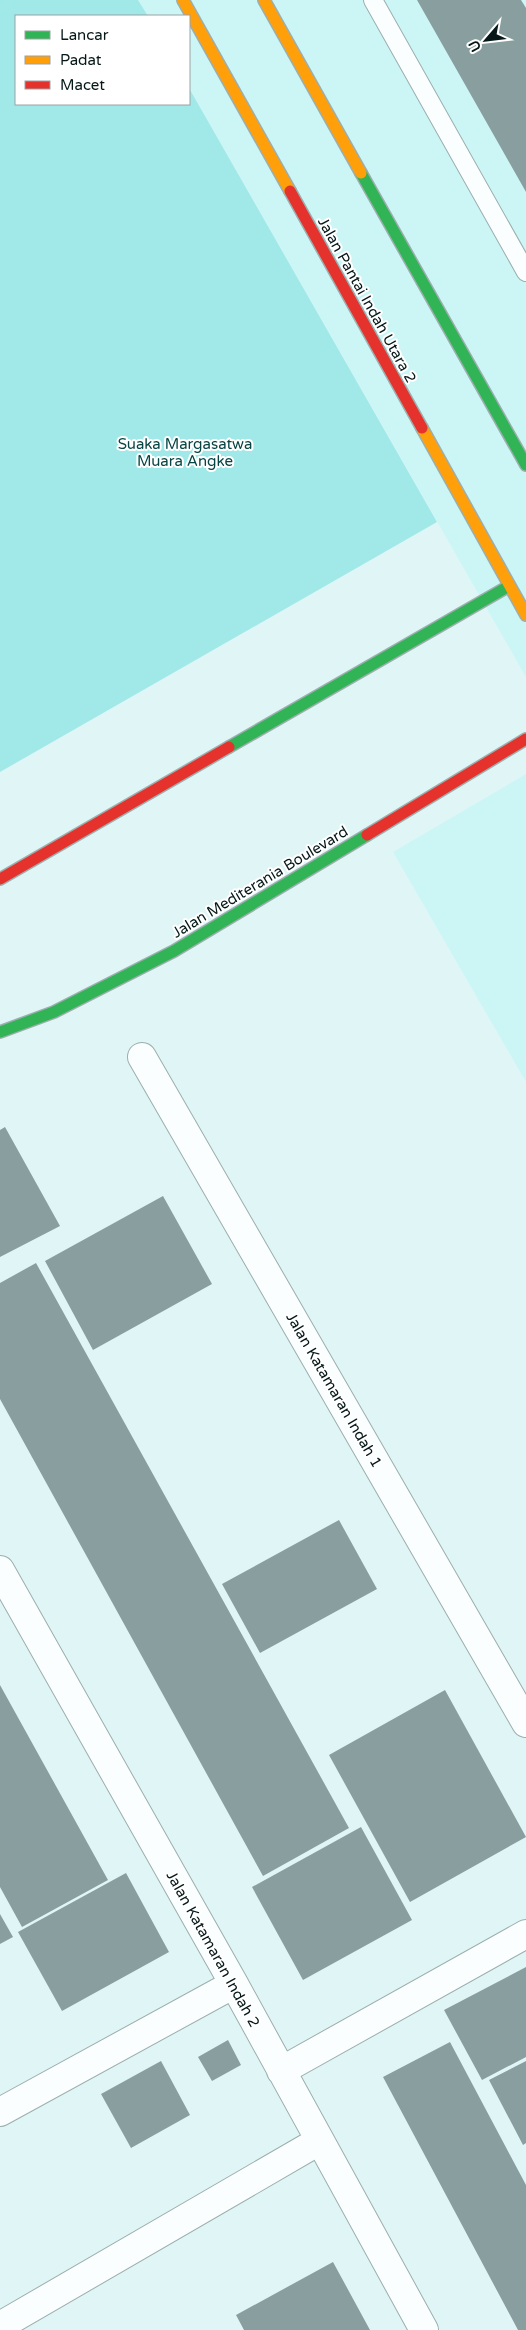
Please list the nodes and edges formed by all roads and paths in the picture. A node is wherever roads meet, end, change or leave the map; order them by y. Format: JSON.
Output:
{"nodes":[{"id":1,"x":183,"y":0,"type":"edge"},
{"id":2,"x":264,"y":0,"type":"edge"},
{"id":3,"x":373,"y":0,"type":"edge"},
{"id":4,"x":526,"y":272,"type":"edge"},
{"id":5,"x":526,"y":466,"type":"edge"},
{"id":6,"x":509,"y":586,"type":"junction"},
{"id":7,"x":526,"y":615,"type":"edge"},
{"id":8,"x":526,"y":739,"type":"edge"},
{"id":9,"x":0,"y":879,"type":"edge"},
{"id":10,"x":0,"y":1032,"type":"edge"},
{"id":11,"x":142,"y":1057,"type":"dead end"},
{"id":12,"x":0,"y":1570,"type":"edge"},
{"id":13,"x":526,"y":1724,"type":"edge"},
{"id":14,"x":526,"y":1934,"type":"edge"},
{"id":15,"x":234,"y":1984,"type":"junction"},
{"id":16,"x":281,"y":2071,"type":"junction"},
{"id":17,"x":0,"y":2112,"type":"edge"},
{"id":18,"x":319,"y":2141,"type":"junction"},
{"id":19,"x":35,"y":2320,"type":"edge"},
{"id":20,"x":0,"y":2326,"type":"edge"},
{"id":21,"x":424,"y":2330,"type":"edge"}],
"edges":[{"from":1,"to":6,"type":"street","name":"Jalan Pantai Indah Utara 2"},
{"from":2,"to":5,"type":"street"},
{"from":3,"to":4,"type":"lane"},
{"from":6,"to":7,"type":"street","name":"Jalan Pantai Indah Utara 2"},
{"from":6,"to":9,"type":"street"},
{"from":8,"to":10,"type":"street","name":"Jalan Mediterania Boulevard"},
{"from":11,"to":13,"type":"street","name":"Jalan Katamaran Indah 1"},
{"from":12,"to":15,"type":"street","name":"Jalan Katamaran Indah 2"},
{"from":14,"to":16,"type":"street"},
{"from":15,"to":16,"type":"street","name":"Jalan Katamaran Indah 2"},
{"from":15,"to":17,"type":"street"},
{"from":16,"to":18,"type":"street","name":"Jalan Katamaran Indah 2"},
{"from":18,"to":19,"type":"street"},
{"from":18,"to":21,"type":"street","name":"Jalan Katamaran Indah 2"},
{"from":19,"to":20,"type":"street"}]}
